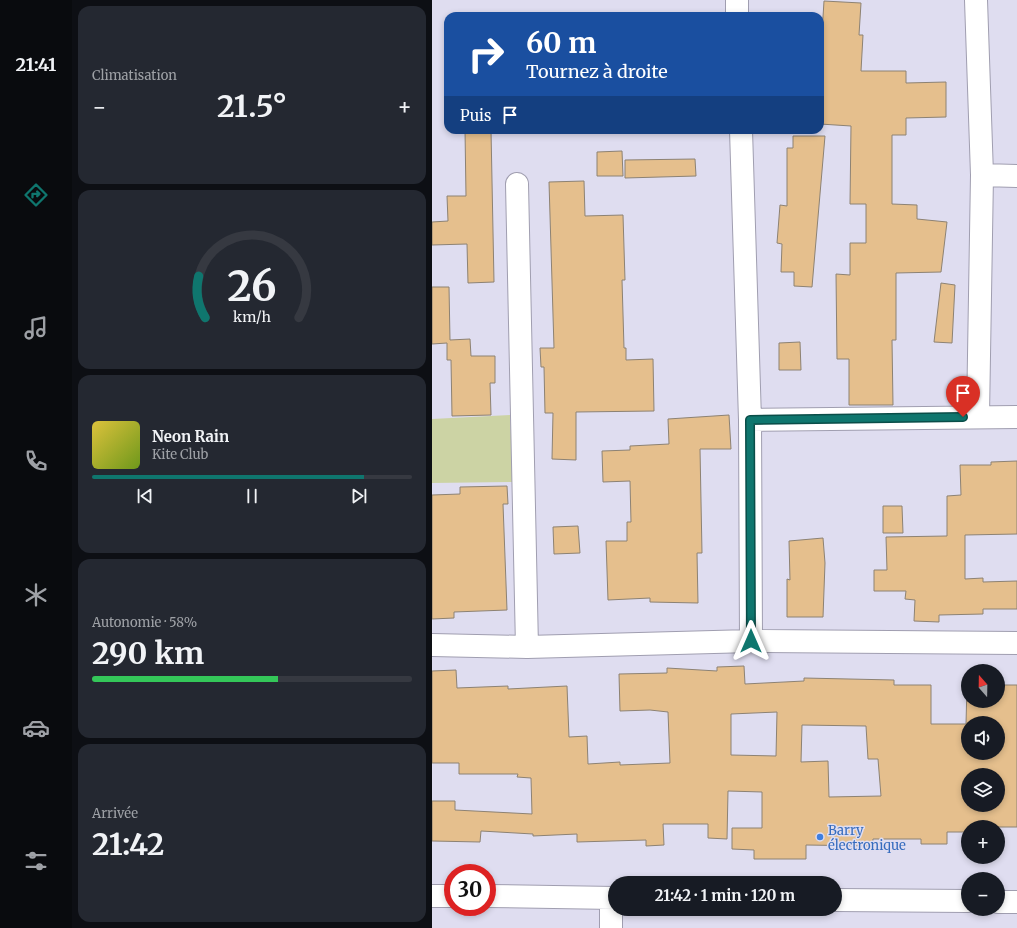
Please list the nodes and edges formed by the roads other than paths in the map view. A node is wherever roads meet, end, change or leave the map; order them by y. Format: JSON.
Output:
{"nodes":[{"id":1,"x":737,"y":0,"type":"edge"},
{"id":2,"x":976,"y":0,"type":"edge"},
{"id":3,"x":737,"y":12,"type":"edge"},
{"id":4,"x":741,"y":134,"type":"edge"},
{"id":5,"x":982,"y":175,"type":"junction"},
{"id":6,"x":1017,"y":176,"type":"edge"},
{"id":7,"x":517,"y":184,"type":"dead end"},
{"id":8,"x":978,"y":416,"type":"junction"},
{"id":9,"x":1017,"y":417,"type":"edge"},
{"id":10,"x":750,"y":420,"type":"junction"},
{"id":11,"x":751,"y":641,"type":"junction"},
{"id":12,"x":1017,"y":643,"type":"edge"},
{"id":13,"x":432,"y":645,"type":"edge"},
{"id":14,"x":528,"y":647,"type":"junction"},
{"id":15,"x":432,"y":896,"type":"edge"},
{"id":16,"x":444,"y":896,"type":"edge"},
{"id":17,"x":496,"y":896,"type":"edge"},
{"id":18,"x":608,"y":898,"type":"edge"},
{"id":19,"x":842,"y":900,"type":"edge"},
{"id":20,"x":961,"y":901,"type":"edge"},
{"id":21,"x":1005,"y":902,"type":"edge"},
{"id":22,"x":1017,"y":902,"type":"edge"},
{"id":23,"x":612,"y":916,"type":"edge"},
{"id":24,"x":611,"y":928,"type":"edge"}],
"edges":[{"from":1,"to":3,"type":"street"},
{"from":2,"to":5,"type":"street"},
{"from":4,"to":10,"type":"street"},
{"from":5,"to":6,"type":"street"},
{"from":5,"to":8,"type":"street"},
{"from":7,"to":14,"type":"street"},
{"from":8,"to":9,"type":"street"},
{"from":8,"to":10,"type":"street"},
{"from":10,"to":11,"type":"street"},
{"from":11,"to":12,"type":"street"},
{"from":11,"to":14,"type":"street"},
{"from":13,"to":14,"type":"street"},
{"from":15,"to":16,"type":"street"},
{"from":17,"to":18,"type":"street"},
{"from":19,"to":20,"type":"street"},
{"from":21,"to":22,"type":"street"},
{"from":23,"to":24,"type":"street"}]}
